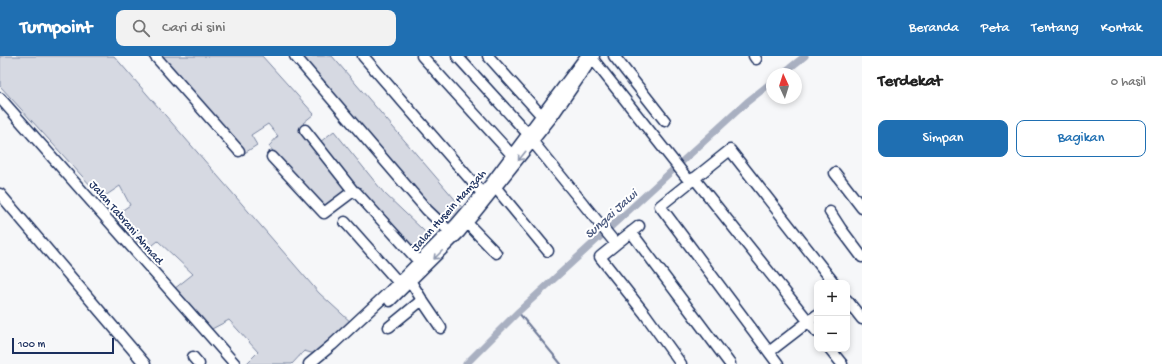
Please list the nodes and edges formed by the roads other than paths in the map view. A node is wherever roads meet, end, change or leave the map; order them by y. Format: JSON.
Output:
{"nodes":[{"id":1,"x":155,"y":56,"type":"edge"},
{"id":2,"x":295,"y":56,"type":"edge"},
{"id":3,"x":364,"y":56,"type":"edge"},
{"id":4,"x":422,"y":56,"type":"edge"},
{"id":5,"x":457,"y":56,"type":"edge"},
{"id":6,"x":488,"y":56,"type":"edge"},
{"id":7,"x":614,"y":56,"type":"edge"},
{"id":8,"x":585,"y":58,"type":"edge"},
{"id":9,"x":0,"y":98,"type":"edge"},
{"id":10,"x":548,"y":113,"type":"junction"},
{"id":11,"x":665,"y":121,"type":"dead end"},
{"id":12,"x":305,"y":130,"type":"dead end"},
{"id":13,"x":530,"y":138,"type":"junction"},
{"id":14,"x":239,"y":151,"type":"dead end"},
{"id":15,"x":512,"y":155,"type":"junction"},
{"id":16,"x":272,"y":157,"type":"dead end"},
{"id":17,"x":835,"y":173,"type":"dead end"},
{"id":18,"x":689,"y":178,"type":"junction"},
{"id":19,"x":496,"y":188,"type":"junction"},
{"id":20,"x":354,"y":192,"type":"junction"},
{"id":21,"x":482,"y":193,"type":"junction"},
{"id":22,"x":0,"y":194,"type":"edge"},
{"id":23,"x":862,"y":208,"type":"edge"},
{"id":24,"x":830,"y":212,"type":"dead end"},
{"id":25,"x":345,"y":222,"type":"dead end"},
{"id":26,"x":467,"y":223,"type":"junction"},
{"id":27,"x":449,"y":231,"type":"junction"},
{"id":28,"x":613,"y":241,"type":"junction"},
{"id":29,"x":548,"y":251,"type":"dead end"},
{"id":30,"x":496,"y":253,"type":"dead end"},
{"id":31,"x":862,"y":257,"type":"edge"},
{"id":32,"x":422,"y":265,"type":"junction"},
{"id":33,"x":832,"y":280,"type":"edge"},
{"id":34,"x":411,"y":282,"type":"junction"},
{"id":35,"x":399,"y":283,"type":"junction"},
{"id":36,"x":422,"y":300,"type":"junction"},
{"id":37,"x":850,"y":304,"type":"edge"},
{"id":38,"x":813,"y":318,"type":"edge"},
{"id":39,"x":862,"y":319,"type":"edge"},
{"id":40,"x":389,"y":327,"type":"dead end"},
{"id":41,"x":440,"y":328,"type":"dead end"},
{"id":42,"x":769,"y":352,"type":"junction"},
{"id":43,"x":832,"y":352,"type":"edge"},
{"id":44,"x":145,"y":364,"type":"edge"},
{"id":45,"x":235,"y":364,"type":"edge"},
{"id":46,"x":309,"y":364,"type":"edge"},
{"id":47,"x":320,"y":364,"type":"edge"},
{"id":48,"x":681,"y":364,"type":"edge"},
{"id":49,"x":730,"y":364,"type":"edge"},
{"id":50,"x":778,"y":364,"type":"edge"},
{"id":51,"x":842,"y":364,"type":"edge"}],
"edges":[{"from":1,"to":14,"type":"street"},
{"from":2,"to":27,"type":"street"},
{"from":3,"to":21,"type":"street"},
{"from":4,"to":15,"type":"street"},
{"from":5,"to":13,"type":"street"},
{"from":6,"to":10,"type":"street"},
{"from":7,"to":11,"type":"street"},
{"from":8,"to":10,"type":"street","name":"Jalan Husein Hamzah"},
{"from":8,"to":18,"type":"street"},
{"from":9,"to":45,"type":"street","name":"Jalan Tabrani Ahmad"},
{"from":10,"to":13,"type":"street","name":"Jalan Husein Hamzah"},
{"from":12,"to":20,"type":"street"},
{"from":13,"to":15,"type":"street","name":"Jalan Husein Hamzah"},
{"from":13,"to":19,"type":"street","name":"Jalan Husein Hamzah","one_way":true},
{"from":13,"to":28,"type":"street"},
{"from":15,"to":21,"type":"street","name":"Jalan Husein Hamzah"},
{"from":16,"to":20,"type":"street"},
{"from":17,"to":23,"type":"street"},
{"from":18,"to":33,"type":"street"},
{"from":18,"to":38,"type":"street"},
{"from":18,"to":42,"type":"street"},
{"from":19,"to":26,"type":"street","name":"Jalan Husein Hamzah"},
{"from":19,"to":29,"type":"street"},
{"from":20,"to":32,"type":"street"},
{"from":21,"to":27,"type":"street","name":"Jalan Husein Hamzah"},
{"from":22,"to":44,"type":"street"},
{"from":24,"to":31,"type":"street"},
{"from":25,"to":35,"type":"street"},
{"from":26,"to":30,"type":"street"},
{"from":26,"to":32,"type":"street","name":"Jalan Husein Hamzah","one_way":true},
{"from":27,"to":32,"type":"street","name":"Jalan Husein Hamzah"},
{"from":28,"to":48,"type":"street"},
{"from":28,"to":49,"type":"street"},
{"from":32,"to":34,"type":"street","name":"Jalan Husein Hamzah"},
{"from":32,"to":35,"type":"street","name":"Jalan Husein Hamzah"},
{"from":34,"to":36,"type":"street"},
{"from":34,"to":47,"type":"street","name":"Jalan Husein Hamzah"},
{"from":35,"to":46,"type":"street","name":"Jalan Husein Hamzah"},
{"from":36,"to":40,"type":"street"},
{"from":36,"to":41,"type":"street"},
{"from":37,"to":39,"type":"street"},
{"from":38,"to":42,"type":"street"},
{"from":42,"to":50,"type":"street"},
{"from":43,"to":51,"type":"street"}]}
